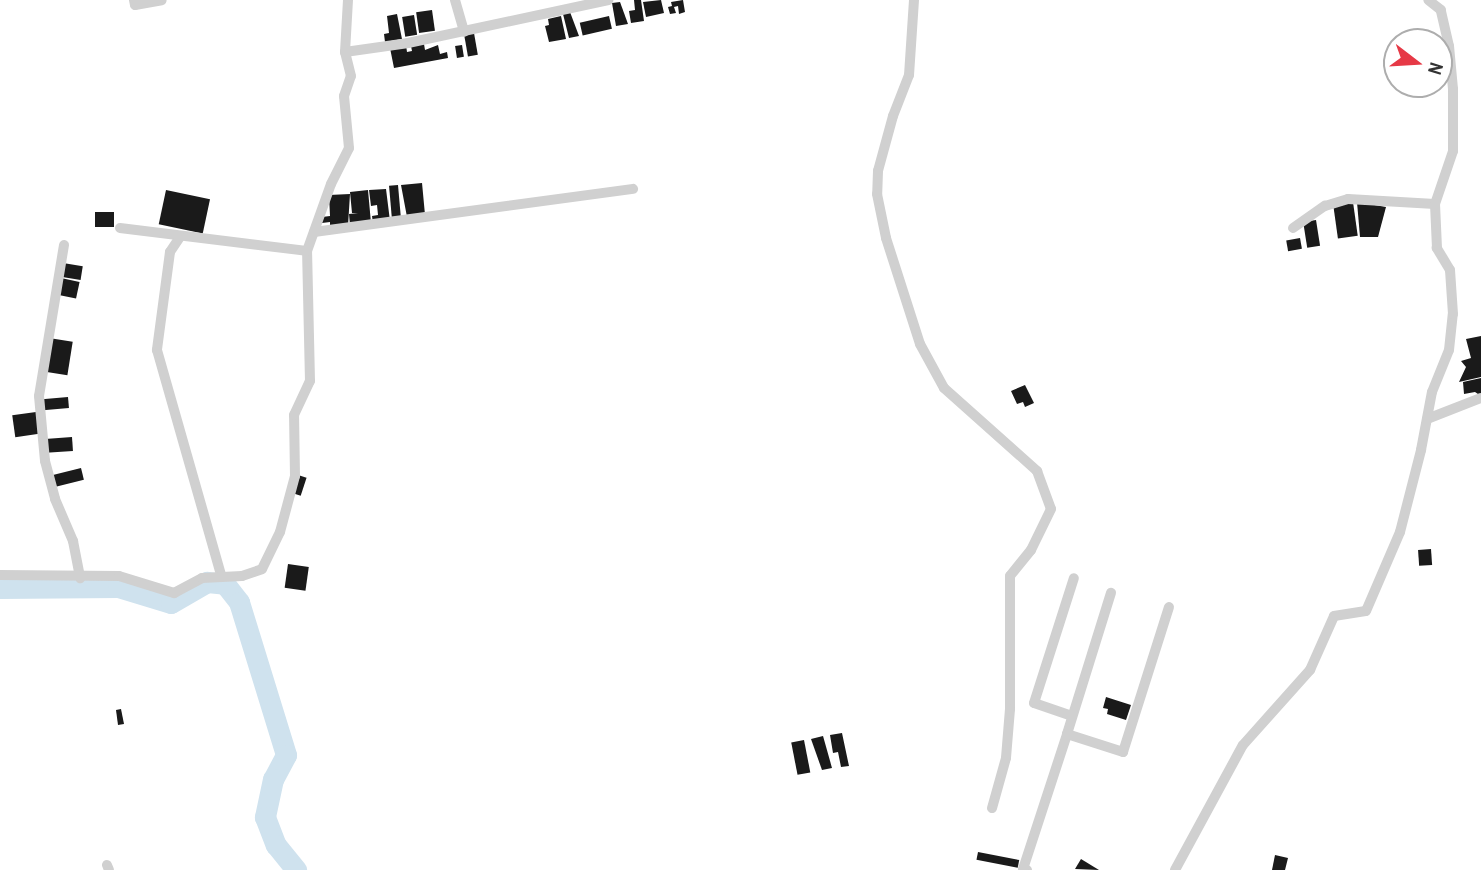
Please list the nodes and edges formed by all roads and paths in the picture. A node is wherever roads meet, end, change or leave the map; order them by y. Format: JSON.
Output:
{"nodes":[{"id":1,"x":134,"y":0,"type":"edge"},
{"id":2,"x":162,"y":0,"type":"edge"},
{"id":3,"x":348,"y":0,"type":"edge"},
{"id":4,"x":455,"y":0,"type":"edge"},
{"id":5,"x":608,"y":0,"type":"edge"},
{"id":6,"x":914,"y":0,"type":"edge"},
{"id":7,"x":1428,"y":0,"type":"edge"},
{"id":8,"x":464,"y":32,"type":"junction"},
{"id":9,"x":345,"y":52,"type":"junction"},
{"id":10,"x":633,"y":189,"type":"dead end"},
{"id":11,"x":1435,"y":204,"type":"junction"},
{"id":12,"x":120,"y":228,"type":"dead end"},
{"id":13,"x":1293,"y":228,"type":"dead end"},
{"id":14,"x":314,"y":232,"type":"junction"},
{"id":15,"x":180,"y":237,"type":"junction"},
{"id":16,"x":64,"y":245,"type":"dead end"},
{"id":17,"x":307,"y":251,"type":"junction"},
{"id":18,"x":1481,"y":398,"type":"edge"},
{"id":19,"x":1427,"y":419,"type":"junction"},
{"id":20,"x":0,"y":575,"type":"edge"},
{"id":21,"x":221,"y":575,"type":"junction"},
{"id":22,"x":79,"y":578,"type":"junction"},
{"id":23,"x":1074,"y":578,"type":"dead end"},
{"id":24,"x":1111,"y":593,"type":"dead end"},
{"id":25,"x":1168,"y":607,"type":"dead end"},
{"id":26,"x":1072,"y":716,"type":"junction"},
{"id":27,"x":1067,"y":734,"type":"junction"},
{"id":28,"x":992,"y":808,"type":"dead end"},
{"id":29,"x":1027,"y":870,"type":"edge"},
{"id":30,"x":1175,"y":870,"type":"edge"}],
"edges":[{"from":1,"to":2,"type":"street"},
{"from":3,"to":9,"type":"street"},
{"from":4,"to":8,"type":"street"},
{"from":5,"to":8,"type":"street"},
{"from":6,"to":28,"type":"street"},
{"from":7,"to":11,"type":"street"},
{"from":8,"to":9,"type":"street"},
{"from":9,"to":14,"type":"street"},
{"from":10,"to":14,"type":"street"},
{"from":11,"to":13,"type":"street"},
{"from":11,"to":19,"type":"street"},
{"from":12,"to":15,"type":"street"},
{"from":14,"to":17,"type":"street"},
{"from":15,"to":17,"type":"street"},
{"from":15,"to":21,"type":"street"},
{"from":16,"to":22,"type":"street"},
{"from":17,"to":21,"type":"street"},
{"from":18,"to":19,"type":"street"},
{"from":19,"to":30,"type":"street"},
{"from":20,"to":22,"type":"street"},
{"from":21,"to":22,"type":"street"},
{"from":23,"to":26,"type":"street"},
{"from":24,"to":26,"type":"street"},
{"from":25,"to":27,"type":"street"},
{"from":26,"to":27,"type":"street"},
{"from":27,"to":29,"type":"street"}]}
